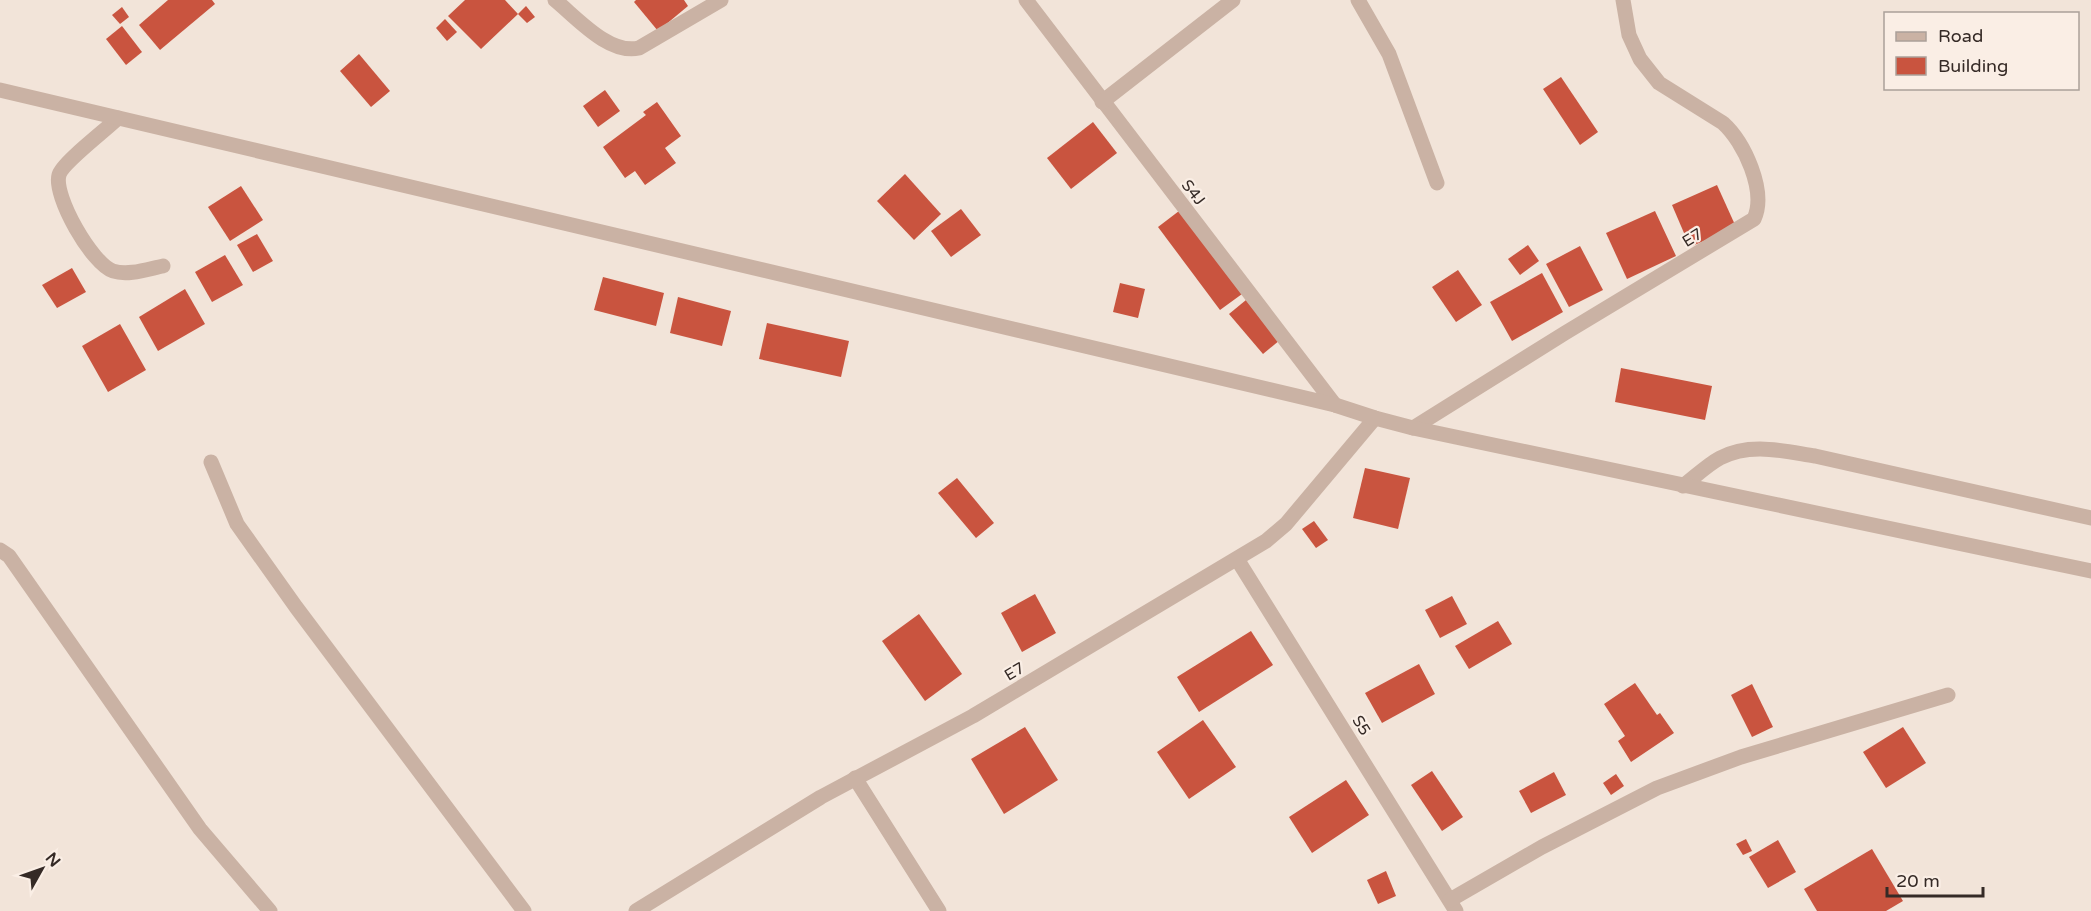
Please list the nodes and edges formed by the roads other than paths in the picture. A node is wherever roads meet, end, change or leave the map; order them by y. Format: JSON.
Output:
{"nodes":[{"id":1,"x":555,"y":0,"type":"edge"},
{"id":2,"x":721,"y":0,"type":"edge"},
{"id":3,"x":1026,"y":0,"type":"edge"},
{"id":4,"x":1233,"y":0,"type":"edge"},
{"id":5,"x":1358,"y":0,"type":"edge"},
{"id":6,"x":1623,"y":0,"type":"edge"},
{"id":7,"x":0,"y":90,"type":"edge"},
{"id":8,"x":1102,"y":102,"type":"junction"},
{"id":9,"x":118,"y":118,"type":"junction"},
{"id":10,"x":1437,"y":183,"type":"dead end"},
{"id":11,"x":163,"y":266,"type":"dead end"},
{"id":12,"x":1335,"y":405,"type":"junction"},
{"id":13,"x":1375,"y":418,"type":"junction"},
{"id":14,"x":1413,"y":428,"type":"junction"},
{"id":15,"x":211,"y":462,"type":"dead end"},
{"id":16,"x":1683,"y":486,"type":"junction"},
{"id":17,"x":2091,"y":518,"type":"edge"},
{"id":18,"x":0,"y":550,"type":"edge"},
{"id":19,"x":1238,"y":559,"type":"junction"},
{"id":20,"x":2091,"y":572,"type":"edge"},
{"id":21,"x":1948,"y":695,"type":"dead end"},
{"id":22,"x":855,"y":778,"type":"junction"},
{"id":23,"x":1453,"y":906,"type":"edge"},
{"id":24,"x":270,"y":911,"type":"edge"},
{"id":25,"x":524,"y":911,"type":"edge"},
{"id":26,"x":636,"y":911,"type":"edge"},
{"id":27,"x":939,"y":911,"type":"edge"}],
"edges":[{"from":1,"to":2,"type":"street"},
{"from":3,"to":8,"type":"street","name":"S4J"},
{"from":4,"to":8,"type":"street"},
{"from":5,"to":10,"type":"street"},
{"from":6,"to":14,"type":"street","name":"E7"},
{"from":7,"to":9,"type":"street"},
{"from":8,"to":12,"type":"street","name":"S4J"},
{"from":9,"to":11,"type":"street"},
{"from":9,"to":12,"type":"street"},
{"from":12,"to":13,"type":"street"},
{"from":13,"to":14,"type":"street"},
{"from":13,"to":19,"type":"street","name":"E7"},
{"from":14,"to":16,"type":"street"},
{"from":15,"to":25,"type":"street"},
{"from":16,"to":17,"type":"street"},
{"from":16,"to":20,"type":"street"},
{"from":18,"to":24,"type":"street"},
{"from":19,"to":22,"type":"street","name":"E7"},
{"from":19,"to":23,"type":"street","name":"S5"},
{"from":21,"to":23,"type":"street"},
{"from":22,"to":26,"type":"street","name":"E7"},
{"from":22,"to":27,"type":"street"}]}
